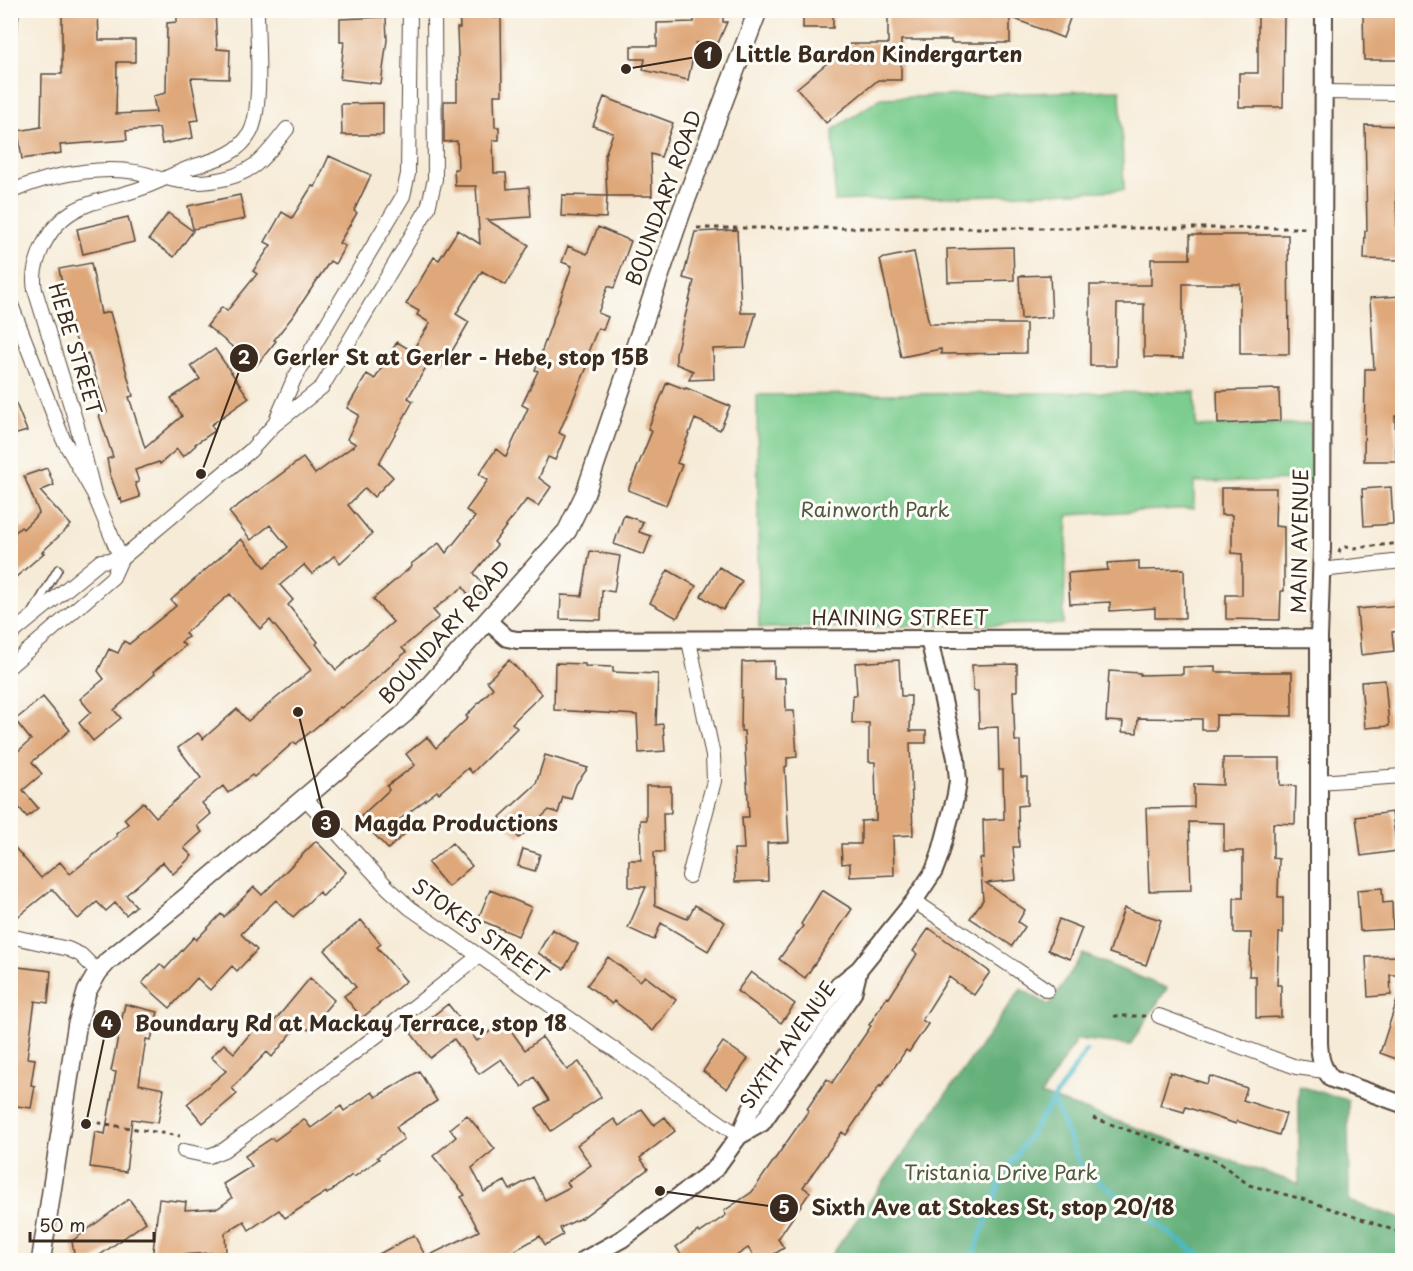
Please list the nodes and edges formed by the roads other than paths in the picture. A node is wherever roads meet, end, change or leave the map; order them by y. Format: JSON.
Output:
{"nodes":[{"id":1,"x":12,"y":10,"type":"edge"},
{"id":2,"x":257,"y":10,"type":"edge"},
{"id":3,"x":410,"y":10,"type":"edge"},
{"id":4,"x":434,"y":10,"type":"edge"},
{"id":5,"x":758,"y":10,"type":"edge"},
{"id":6,"x":1324,"y":10,"type":"edge"},
{"id":7,"x":10,"y":29,"type":"edge"},
{"id":8,"x":1323,"y":92,"type":"junction"},
{"id":9,"x":1402,"y":93,"type":"edge"},
{"id":10,"x":287,"y":129,"type":"dead end"},
{"id":11,"x":164,"y":178,"type":"junction"},
{"id":12,"x":10,"y":192,"type":"edge"},
{"id":13,"x":10,"y":302,"type":"edge"},
{"id":14,"x":274,"y":425,"type":"junction"},
{"id":15,"x":94,"y":494,"type":"junction"},
{"id":16,"x":121,"y":559,"type":"junction"},
{"id":17,"x":1402,"y":561,"type":"edge"},
{"id":18,"x":58,"y":569,"type":"dead end"},
{"id":19,"x":1321,"y":570,"type":"junction"},
{"id":20,"x":28,"y":620,"type":"junction"},
{"id":21,"x":488,"y":621,"type":"junction"},
{"id":22,"x":10,"y":635,"type":"edge"},
{"id":23,"x":1319,"y":638,"type":"junction"},
{"id":24,"x":929,"y":639,"type":"junction"},
{"id":25,"x":689,"y":641,"type":"junction"},
{"id":26,"x":10,"y":666,"type":"edge"},
{"id":27,"x":1402,"y":776,"type":"edge"},
{"id":28,"x":1319,"y":782,"type":"junction"},
{"id":29,"x":305,"y":798,"type":"junction"},
{"id":30,"x":689,"y":876,"type":"dead end"},
{"id":31,"x":914,"y":902,"type":"junction"},
{"id":32,"x":10,"y":936,"type":"edge"},
{"id":33,"x":479,"y":956,"type":"junction"},
{"id":34,"x":98,"y":972,"type":"junction"},
{"id":35,"x":1047,"y":990,"type":"dead end"},
{"id":36,"x":1159,"y":1016,"type":"road end"},
{"id":37,"x":1325,"y":1071,"type":"junction"},
{"id":38,"x":1402,"y":1104,"type":"edge"},
{"id":39,"x":739,"y":1136,"type":"junction"},
{"id":40,"x":185,"y":1144,"type":"road end"},
{"id":41,"x":41,"y":1260,"type":"edge"},
{"id":42,"x":584,"y":1260,"type":"edge"}],
"edges":[{"from":1,"to":7,"type":"street"},
{"from":2,"to":11,"type":"street","name":"HEBE STREET"},
{"from":3,"to":14,"type":"street"},
{"from":4,"to":14,"type":"street"},
{"from":5,"to":21,"type":"main road","name":"BOUNDARY ROAD"},
{"from":6,"to":8,"type":"street","name":"MAIN AVENUE"},
{"from":8,"to":9,"type":"street"},
{"from":8,"to":19,"type":"street","name":"MAIN AVENUE"},
{"from":10,"to":11,"type":"street","name":"HEBE STREET"},
{"from":11,"to":12,"type":"street","name":"HEBE STREET"},
{"from":11,"to":15,"type":"street","name":"HEBE STREET"},
{"from":13,"to":15,"type":"street","name":"HEBE STREET"},
{"from":14,"to":16,"type":"street"},
{"from":15,"to":16,"type":"street","name":"HEBE STREET"},
{"from":16,"to":20,"type":"street"},
{"from":16,"to":26,"type":"street"},
{"from":17,"to":19,"type":"street"},
{"from":18,"to":20,"type":"lane"},
{"from":19,"to":23,"type":"street","name":"MAIN AVENUE"},
{"from":20,"to":22,"type":"street"},
{"from":21,"to":25,"type":"street","name":"HAINING STREET"},
{"from":21,"to":29,"type":"main road","name":"BOUNDARY ROAD"},
{"from":23,"to":24,"type":"street","name":"HAINING STREET"},
{"from":23,"to":28,"type":"street","name":"MAIN AVENUE"},
{"from":24,"to":25,"type":"street","name":"HAINING STREET"},
{"from":24,"to":31,"type":"street","name":"SIXTH AVENUE"},
{"from":25,"to":30,"type":"street"},
{"from":27,"to":28,"type":"street"},
{"from":28,"to":37,"type":"street","name":"MAIN AVENUE"},
{"from":29,"to":33,"type":"street","name":"STOKES STREET"},
{"from":29,"to":34,"type":"main road","name":"BOUNDARY ROAD"},
{"from":31,"to":35,"type":"street"},
{"from":31,"to":39,"type":"street","name":"SIXTH AVENUE"},
{"from":32,"to":34,"type":"street"},
{"from":33,"to":39,"type":"street","name":"STOKES STREET"},
{"from":33,"to":40,"type":"street"},
{"from":34,"to":41,"type":"main road","name":"BOUNDARY ROAD"},
{"from":36,"to":37,"type":"street"},
{"from":37,"to":38,"type":"street"},
{"from":39,"to":42,"type":"street","name":"SIXTH AVENUE"}]}
